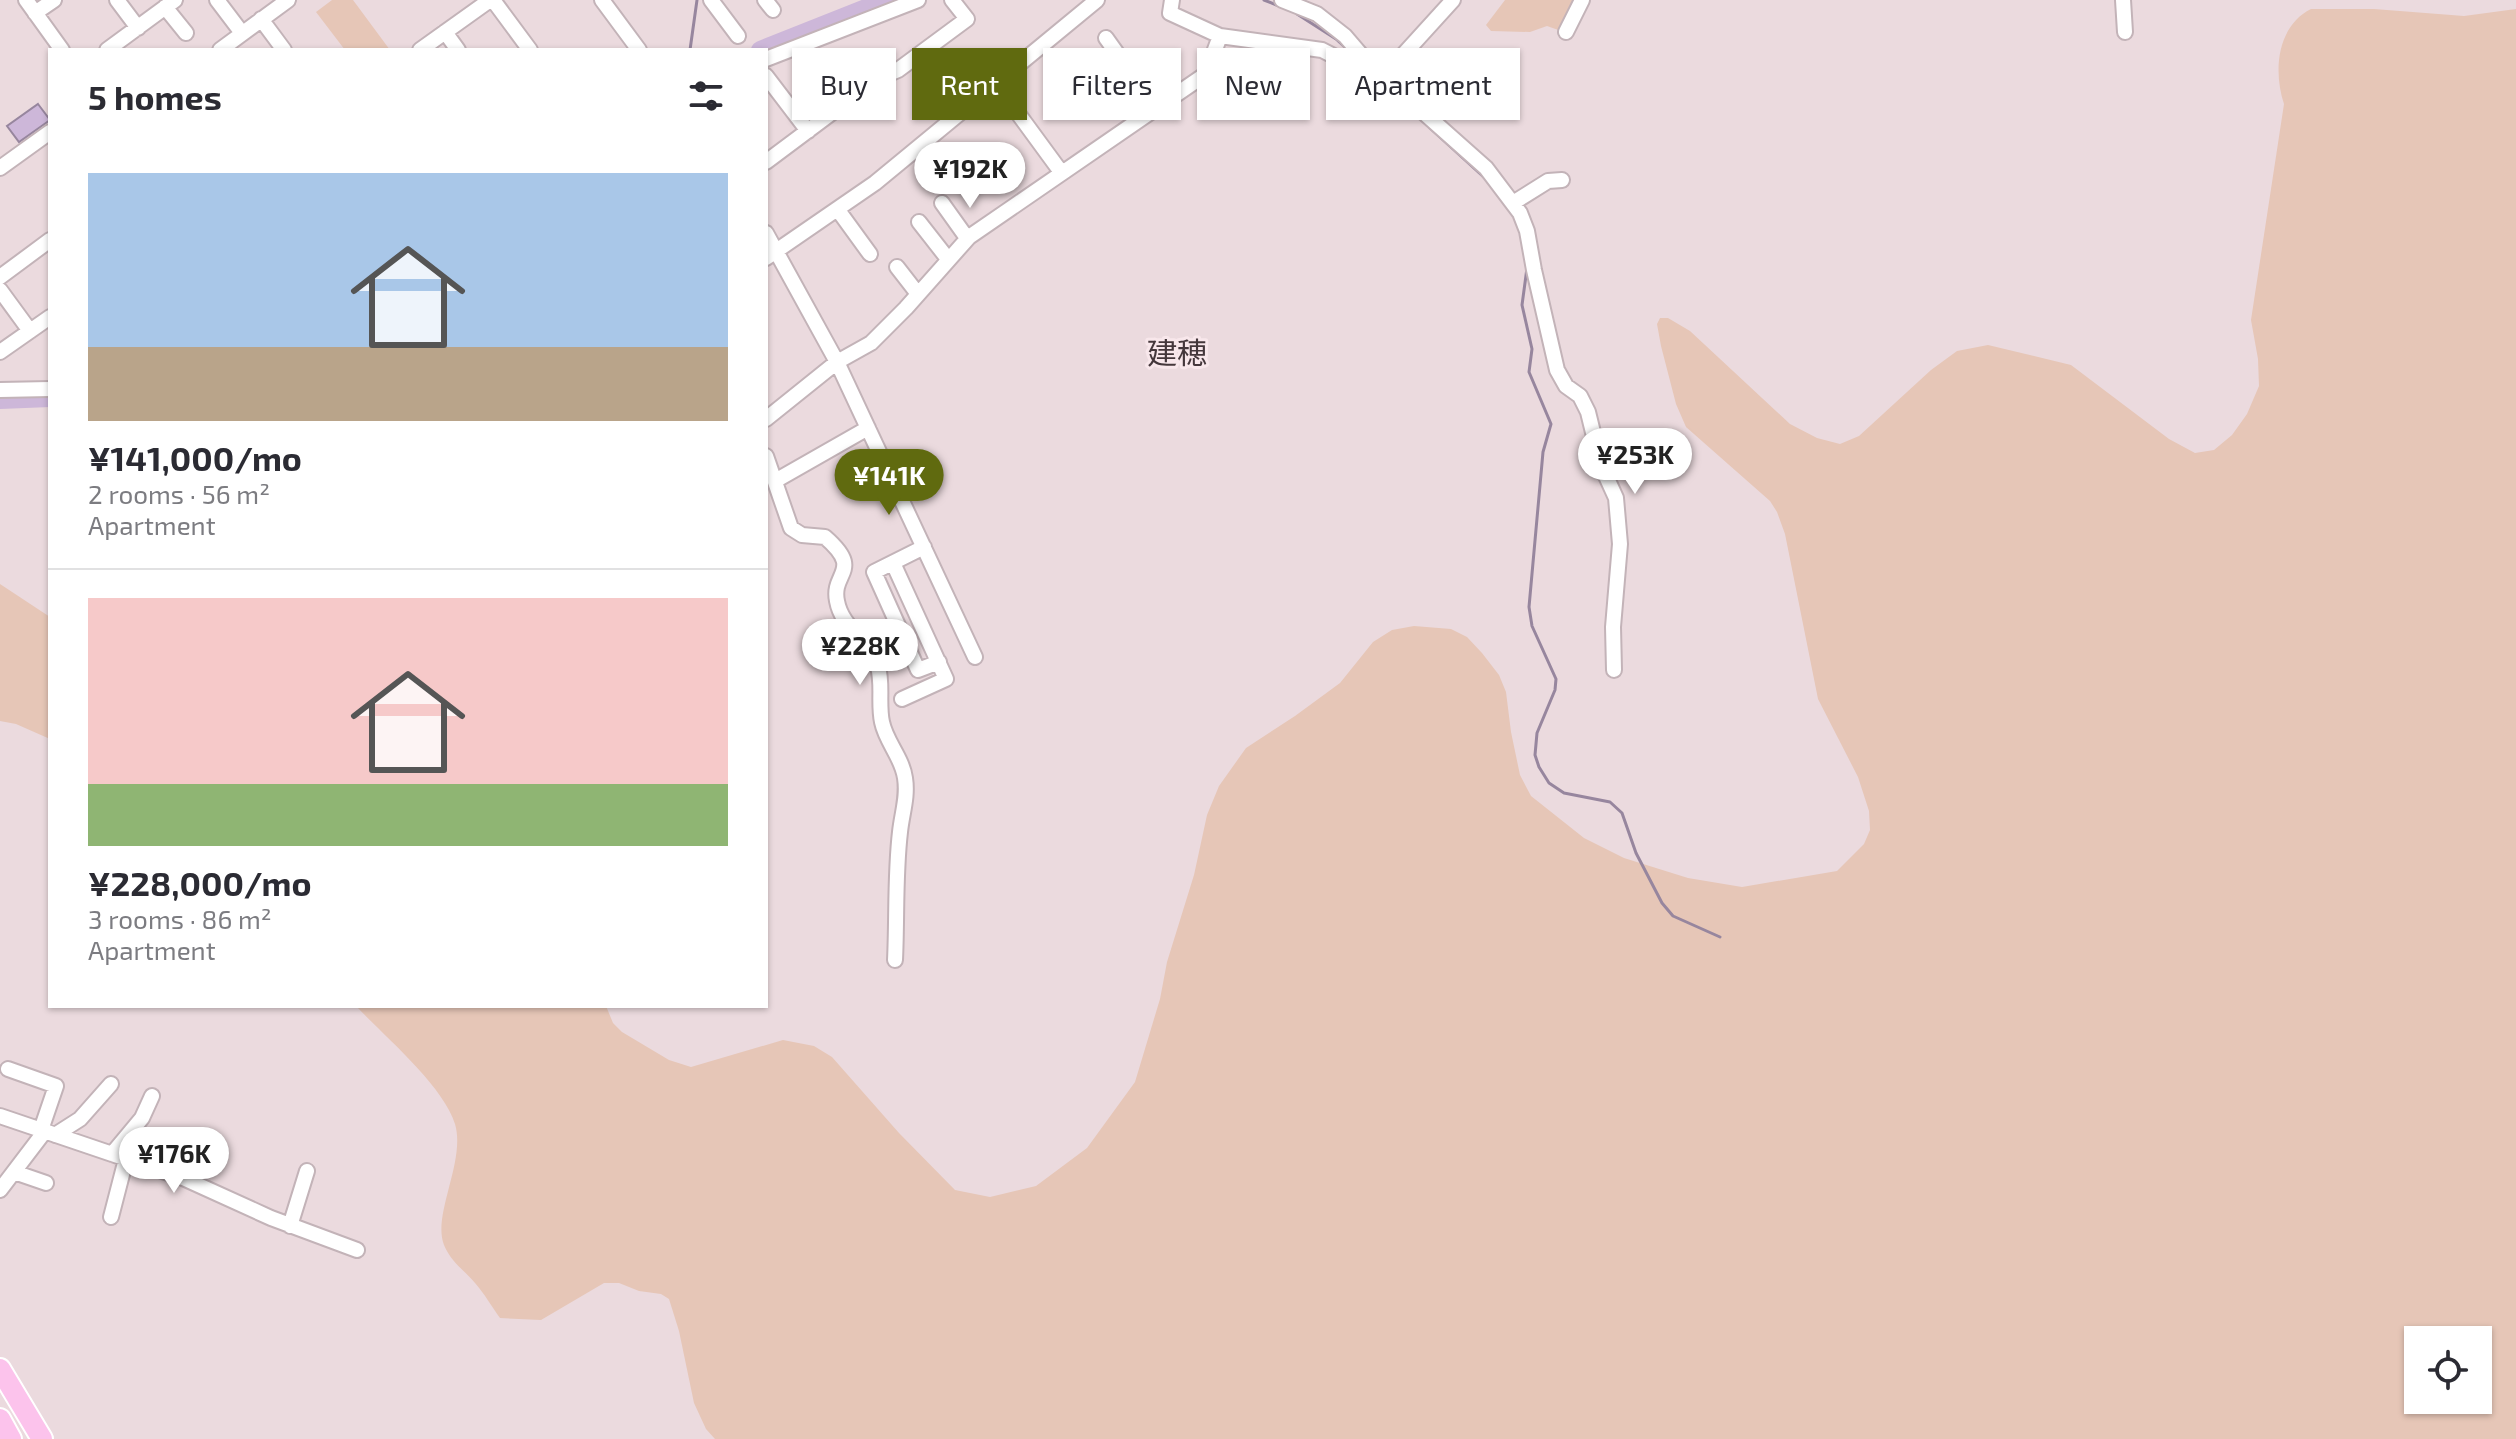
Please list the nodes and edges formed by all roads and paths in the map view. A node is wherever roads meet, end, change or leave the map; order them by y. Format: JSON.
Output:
{"nodes":[{"id":1,"x":26,"y":0,"type":"edge"},
{"id":2,"x":54,"y":0,"type":"edge"},
{"id":3,"x":117,"y":0,"type":"edge"},
{"id":4,"x":217,"y":0,"type":"edge"},
{"id":5,"x":288,"y":0,"type":"edge"},
{"id":6,"x":492,"y":0,"type":"edge"},
{"id":7,"x":602,"y":0,"type":"edge"},
{"id":8,"x":711,"y":0,"type":"edge"},
{"id":9,"x":918,"y":0,"type":"edge"},
{"id":10,"x":952,"y":0,"type":"edge"},
{"id":11,"x":1172,"y":0,"type":"edge"},
{"id":12,"x":1282,"y":0,"type":"edge"},
{"id":13,"x":1453,"y":0,"type":"edge"},
{"id":14,"x":1582,"y":0,"type":"edge"},
{"id":15,"x":2123,"y":0,"type":"edge"},
{"id":16,"x":1093,"y":1,"type":"edge"},
{"id":17,"x":170,"y":3,"type":"edge"},
{"id":18,"x":891,"y":5,"type":"edge"},
{"id":19,"x":1310,"y":5,"type":"edge"},
{"id":20,"x":35,"y":13,"type":"junction"},
{"id":21,"x":261,"y":19,"type":"junction"},
{"id":22,"x":138,"y":28,"type":"junction"},
{"id":23,"x":445,"y":32,"type":"junction"},
{"id":24,"x":1566,"y":32,"type":"dead end"},
{"id":25,"x":2125,"y":32,"type":"dead end"},
{"id":26,"x":186,"y":33,"type":"dead end"},
{"id":27,"x":242,"y":33,"type":"junction"},
{"id":28,"x":738,"y":36,"type":"dead end"},
{"id":29,"x":1220,"y":36,"type":"junction"},
{"id":30,"x":1106,"y":38,"type":"dead end"},
{"id":31,"x":61,"y":48,"type":"edge"},
{"id":32,"x":110,"y":48,"type":"edge"},
{"id":33,"x":223,"y":48,"type":"edge"},
{"id":34,"x":283,"y":48,"type":"edge"},
{"id":35,"x":423,"y":48,"type":"edge"},
{"id":36,"x":457,"y":48,"type":"edge"},
{"id":37,"x":528,"y":48,"type":"edge"},
{"id":38,"x":638,"y":48,"type":"edge"},
{"id":39,"x":1113,"y":48,"type":"edge"},
{"id":40,"x":1355,"y":48,"type":"edge"},
{"id":41,"x":1409,"y":48,"type":"edge"},
{"id":42,"x":1326,"y":52,"type":"edge"},
{"id":43,"x":1027,"y":56,"type":"edge"},
{"id":44,"x":768,"y":58,"type":"edge"},
{"id":45,"x":768,"y":79,"type":"edge"},
{"id":46,"x":1181,"y":91,"type":"edge"},
{"id":47,"x":950,"y":120,"type":"edge"},
{"id":48,"x":1023,"y":120,"type":"edge"},
{"id":49,"x":1138,"y":120,"type":"edge"},
{"id":50,"x":1432,"y":120,"type":"edge"},
{"id":51,"x":808,"y":131,"type":"junction"},
{"id":52,"x":48,"y":133,"type":"edge"},
{"id":53,"x":768,"y":161,"type":"edge"},
{"id":54,"x":0,"y":168,"type":"edge"},
{"id":55,"x":1061,"y":172,"type":"junction"},
{"id":56,"x":1562,"y":180,"type":"dead end"},
{"id":57,"x":942,"y":203,"type":"dead end"},
{"id":58,"x":1513,"y":203,"type":"junction"},
{"id":59,"x":838,"y":210,"type":"junction"},
{"id":60,"x":919,"y":222,"type":"dead end"},
{"id":61,"x":967,"y":238,"type":"junction"},
{"id":62,"x":48,"y":241,"type":"edge"},
{"id":63,"x":772,"y":254,"type":"edge"},
{"id":64,"x":870,"y":254,"type":"dead end"},
{"id":65,"x":948,"y":259,"type":"junction"},
{"id":66,"x":897,"y":267,"type":"dead end"},
{"id":67,"x":0,"y":277,"type":"edge"},
{"id":68,"x":0,"y":290,"type":"edge"},
{"id":69,"x":918,"y":294,"type":"junction"},
{"id":70,"x":48,"y":318,"type":"edge"},
{"id":71,"x":30,"y":331,"type":"junction"},
{"id":72,"x":0,"y":352,"type":"edge"},
{"id":73,"x":837,"y":362,"type":"junction"},
{"id":74,"x":48,"y":377,"type":"edge"},
{"id":75,"x":31,"y":389,"type":"junction"},
{"id":76,"x":48,"y":389,"type":"edge"},
{"id":77,"x":0,"y":390,"type":"edge"},
{"id":78,"x":768,"y":417,"type":"edge"},
{"id":79,"x":868,"y":428,"type":"junction"},
{"id":80,"x":768,"y":462,"type":"edge"},
{"id":81,"x":775,"y":481,"type":"junction"},
{"id":82,"x":924,"y":547,"type":"junction"},
{"id":83,"x":893,"y":563,"type":"junction"},
{"id":84,"x":975,"y":657,"type":"dead end"},
{"id":85,"x":939,"y":662,"type":"junction"},
{"id":86,"x":1614,"y":670,"type":"dead end"},
{"id":87,"x":902,"y":699,"type":"dead end"},
{"id":88,"x":895,"y":960,"type":"dead end"},
{"id":89,"x":8,"y":1069,"type":"dead end"},
{"id":90,"x":111,"y":1084,"type":"dead end"},
{"id":91,"x":152,"y":1096,"type":"dead end"},
{"id":92,"x":0,"y":1116,"type":"edge"},
{"id":93,"x":47,"y":1132,"type":"junction"},
{"id":94,"x":119,"y":1157,"type":"junction"},
{"id":95,"x":307,"y":1171,"type":"dead end"},
{"id":96,"x":14,"y":1172,"type":"junction"},
{"id":97,"x":46,"y":1183,"type":"dead end"},
{"id":98,"x":0,"y":1190,"type":"edge"},
{"id":99,"x":111,"y":1217,"type":"dead end"},
{"id":100,"x":290,"y":1226,"type":"junction"},
{"id":101,"x":357,"y":1250,"type":"dead end"},
{"id":102,"x":0,"y":1369,"type":"edge"},
{"id":103,"x":0,"y":1393,"type":"edge"},
{"id":104,"x":0,"y":1419,"type":"edge"},
{"id":105,"x":11,"y":1439,"type":"edge"},
{"id":106,"x":27,"y":1439,"type":"edge"},
{"id":107,"x":42,"y":1439,"type":"edge"}],
"edges":[{"from":1,"to":20,"type":"street"},
{"from":2,"to":20,"type":"street"},
{"from":3,"to":22,"type":"street"},
{"from":4,"to":27,"type":"street"},
{"from":5,"to":21,"type":"street"},
{"from":6,"to":23,"type":"street"},
{"from":6,"to":37,"type":"street"},
{"from":7,"to":38,"type":"street"},
{"from":8,"to":28,"type":"street"},
{"from":9,"to":18,"type":"street"},
{"from":10,"to":51,"type":"street"},
{"from":11,"to":29,"type":"street"},
{"from":12,"to":19,"type":"street"},
{"from":13,"to":41,"type":"street"},
{"from":14,"to":24,"type":"street"},
{"from":15,"to":25,"type":"street"},
{"from":16,"to":43,"type":"street"},
{"from":17,"to":22,"type":"street"},
{"from":17,"to":26,"type":"street"},
{"from":18,"to":44,"type":"street"},
{"from":19,"to":40,"type":"street"},
{"from":20,"to":31,"type":"street"},
{"from":21,"to":27,"type":"street"},
{"from":21,"to":34,"type":"street"},
{"from":22,"to":32,"type":"street"},
{"from":23,"to":35,"type":"street"},
{"from":23,"to":36,"type":"street"},
{"from":27,"to":33,"type":"street"},
{"from":29,"to":42,"type":"street"},
{"from":29,"to":46,"type":"street"},
{"from":30,"to":39,"type":"street"},
{"from":45,"to":51,"type":"street"},
{"from":47,"to":59,"type":"street"},
{"from":48,"to":55,"type":"street"},
{"from":49,"to":55,"type":"street"},
{"from":50,"to":58,"type":"street"},
{"from":51,"to":53,"type":"street"},
{"from":52,"to":54,"type":"street"},
{"from":55,"to":61,"type":"street"},
{"from":56,"to":58,"type":"street"},
{"from":57,"to":61,"type":"street"},
{"from":58,"to":86,"type":"street"},
{"from":59,"to":63,"type":"street"},
{"from":59,"to":64,"type":"street"},
{"from":60,"to":65,"type":"street"},
{"from":61,"to":65,"type":"street"},
{"from":62,"to":67,"type":"street"},
{"from":63,"to":73,"type":"street"},
{"from":65,"to":69,"type":"street"},
{"from":66,"to":69,"type":"street"},
{"from":68,"to":71,"type":"street"},
{"from":69,"to":73,"type":"street"},
{"from":70,"to":71,"type":"street"},
{"from":71,"to":72,"type":"street"},
{"from":73,"to":78,"type":"street"},
{"from":73,"to":79,"type":"street"},
{"from":74,"to":75,"type":"street"},
{"from":75,"to":76,"type":"street"},
{"from":75,"to":77,"type":"street"},
{"from":79,"to":81,"type":"street"},
{"from":79,"to":82,"type":"street"},
{"from":80,"to":81,"type":"street"},
{"from":81,"to":88,"type":"street"},
{"from":82,"to":83,"type":"street"},
{"from":82,"to":84,"type":"street"},
{"from":83,"to":85,"type":"street"},
{"from":83,"to":85,"type":"street"},
{"from":85,"to":87,"type":"street"},
{"from":89,"to":93,"type":"street"},
{"from":90,"to":93,"type":"street"},
{"from":91,"to":94,"type":"street"},
{"from":92,"to":93,"type":"street"},
{"from":93,"to":94,"type":"street"},
{"from":93,"to":96,"type":"street"},
{"from":94,"to":99,"type":"street"},
{"from":94,"to":100,"type":"street"},
{"from":95,"to":100,"type":"street"},
{"from":96,"to":97,"type":"street"},
{"from":96,"to":98,"type":"street"},
{"from":100,"to":101,"type":"street"},
{"from":102,"to":107,"type":"highway"},
{"from":103,"to":106,"type":"highway"},
{"from":104,"to":105,"type":"highway"}]}
